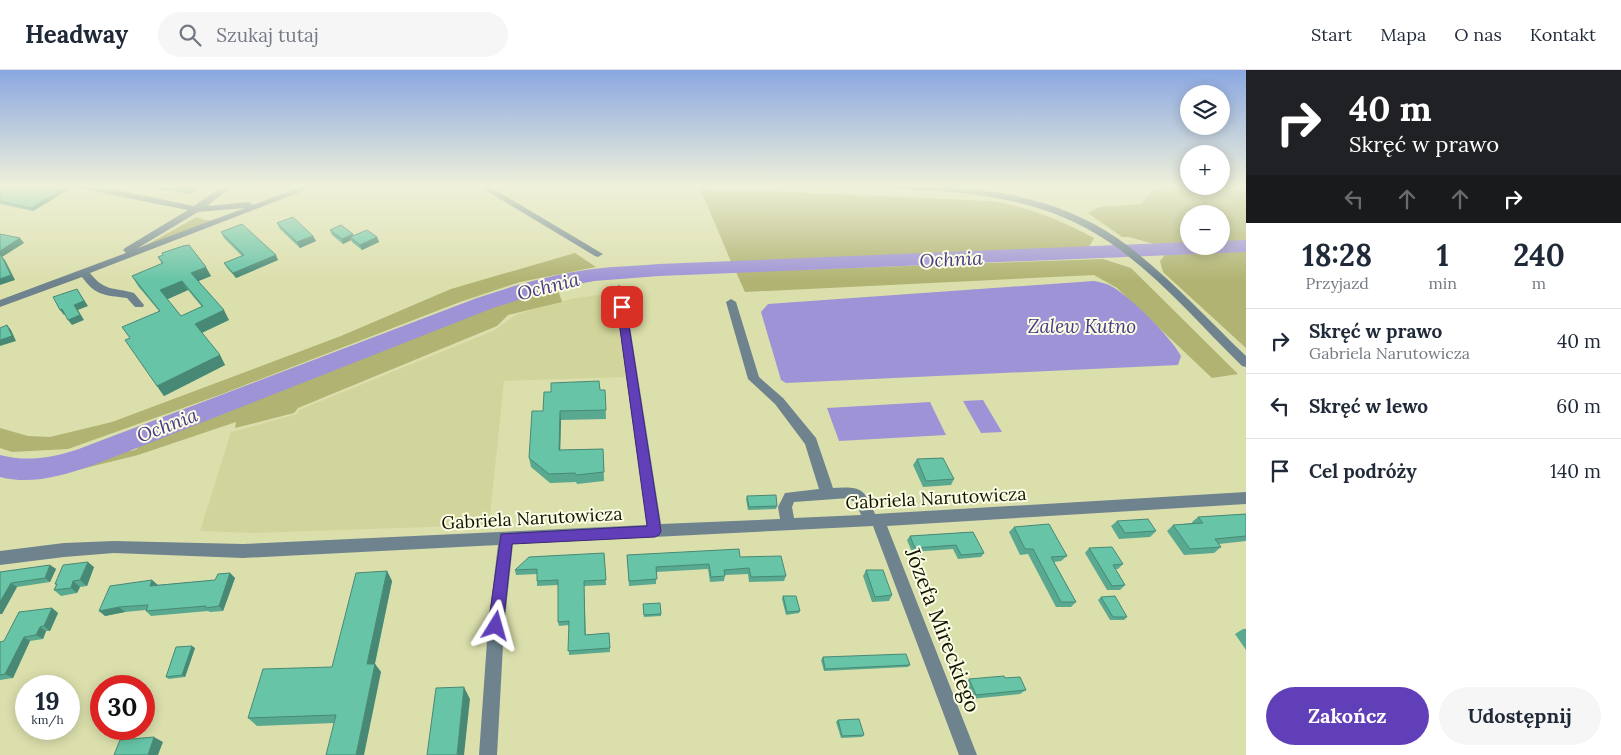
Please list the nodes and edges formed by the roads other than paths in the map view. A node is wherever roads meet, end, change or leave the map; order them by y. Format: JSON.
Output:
{"nodes":[{"id":1,"x":183,"y":217,"type":"edge"},
{"id":2,"x":206,"y":217,"type":"edge"},
{"id":3,"x":535,"y":217,"type":"edge"},
{"id":4,"x":1071,"y":217,"type":"edge"},
{"id":5,"x":230,"y":218,"type":"joint"},
{"id":6,"x":598,"y":254,"type":"dead end"},
{"id":7,"x":82,"y":271,"type":"junction"},
{"id":8,"x":619,"y":288,"type":"dead end"},
{"id":9,"x":731,"y":302,"type":"dead end"},
{"id":10,"x":0,"y":304,"type":"edge"},
{"id":11,"x":139,"y":306,"type":"dead end"},
{"id":12,"x":1246,"y":364,"type":"edge"},
{"id":13,"x":828,"y":494,"type":"junction"},
{"id":14,"x":1246,"y":498,"type":"edge"},
{"id":15,"x":874,"y":520,"type":"junction"},
{"id":16,"x":788,"y":524,"type":"junction"},
{"id":17,"x":655,"y":531,"type":"junction"},
{"id":18,"x":506,"y":538,"type":"junction"},
{"id":19,"x":0,"y":558,"type":"edge"},
{"id":20,"x":488,"y":755,"type":"edge"},
{"id":21,"x":968,"y":755,"type":"edge"}],
"edges":[{"from":1,"to":7,"type":"street"},
{"from":2,"to":5,"type":"street"},
{"from":3,"to":6,"type":"street"},
{"from":4,"to":12,"type":"street"},
{"from":5,"to":7,"type":"street"},
{"from":7,"to":10,"type":"street"},
{"from":7,"to":11,"type":"street"},
{"from":8,"to":17,"type":"street"},
{"from":9,"to":13,"type":"street"},
{"from":13,"to":15,"type":"street","name":"Józefa Mireckiego"},
{"from":13,"to":16,"type":"street","name":"Józefa Mireckiego"},
{"from":14,"to":15,"type":"street","name":"Gabriela Narutowicza"},
{"from":15,"to":16,"type":"street","name":"Gabriela Narutowicza"},
{"from":15,"to":21,"type":"street","name":"Józefa Mireckiego"},
{"from":16,"to":17,"type":"street","name":"Gabriela Narutowicza"},
{"from":17,"to":18,"type":"street","name":"Gabriela Narutowicza"},
{"from":18,"to":19,"type":"street","name":"Gabriela Narutowicza"},
{"from":18,"to":20,"type":"street"}]}
